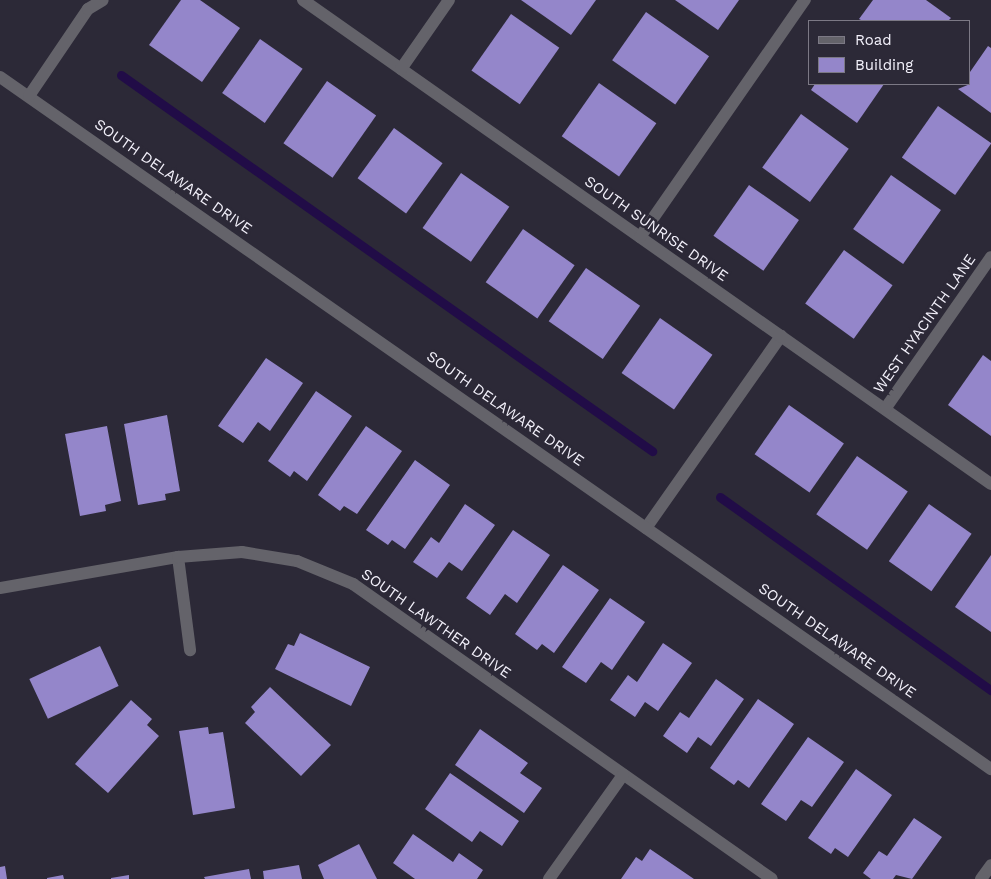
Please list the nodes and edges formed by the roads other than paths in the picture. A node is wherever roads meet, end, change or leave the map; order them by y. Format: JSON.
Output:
{"nodes":[{"id":1,"x":103,"y":0,"type":"edge"},
{"id":2,"x":303,"y":0,"type":"edge"},
{"id":3,"x":449,"y":0,"type":"edge"},
{"id":4,"x":805,"y":0,"type":"edge"},
{"id":5,"x":88,"y":5,"type":"edge"},
{"id":6,"x":401,"y":69,"type":"junction"},
{"id":7,"x":0,"y":77,"type":"edge"},
{"id":8,"x":29,"y":96,"type":"junction"},
{"id":9,"x":640,"y":237,"type":"junction"},
{"id":10,"x":991,"y":257,"type":"edge"},
{"id":11,"x":781,"y":336,"type":"junction"},
{"id":12,"x":885,"y":409,"type":"junction"},
{"id":13,"x":991,"y":484,"type":"edge"},
{"id":14,"x":646,"y":528,"type":"junction"},
{"id":15,"x":178,"y":557,"type":"junction"},
{"id":16,"x":0,"y":588,"type":"edge"},
{"id":17,"x":190,"y":650,"type":"dead end"},
{"id":18,"x":991,"y":768,"type":"edge"},
{"id":19,"x":623,"y":775,"type":"junction"},
{"id":20,"x":991,"y":865,"type":"edge"},
{"id":21,"x":549,"y":879,"type":"edge"},
{"id":22,"x":772,"y":879,"type":"edge"},
{"id":23,"x":981,"y":879,"type":"edge"}],
"edges":[{"from":1,"to":5,"type":"street"},
{"from":2,"to":6,"type":"street","name":"SOUTH SUNRISE DRIVE"},
{"from":3,"to":6,"type":"street"},
{"from":4,"to":9,"type":"street"},
{"from":5,"to":8,"type":"street"},
{"from":6,"to":9,"type":"street","name":"SOUTH SUNRISE DRIVE"},
{"from":7,"to":8,"type":"street","name":"SOUTH DELAWARE DRIVE"},
{"from":8,"to":14,"type":"street","name":"SOUTH DELAWARE DRIVE"},
{"from":9,"to":11,"type":"street","name":"SOUTH SUNRISE DRIVE"},
{"from":10,"to":12,"type":"street","name":"WEST HYACINTH LANE"},
{"from":11,"to":12,"type":"street","name":"SOUTH SUNRISE DRIVE"},
{"from":11,"to":14,"type":"street"},
{"from":12,"to":13,"type":"street","name":"SOUTH SUNRISE DRIVE"},
{"from":14,"to":18,"type":"street","name":"SOUTH DELAWARE DRIVE"},
{"from":15,"to":16,"type":"street","name":"SOUTH LAWTHER DRIVE"},
{"from":15,"to":17,"type":"street"},
{"from":15,"to":19,"type":"street","name":"SOUTH LAWTHER DRIVE"},
{"from":19,"to":21,"type":"street"},
{"from":19,"to":22,"type":"street","name":"SOUTH LAWTHER DRIVE"},
{"from":20,"to":23,"type":"street"}]}
